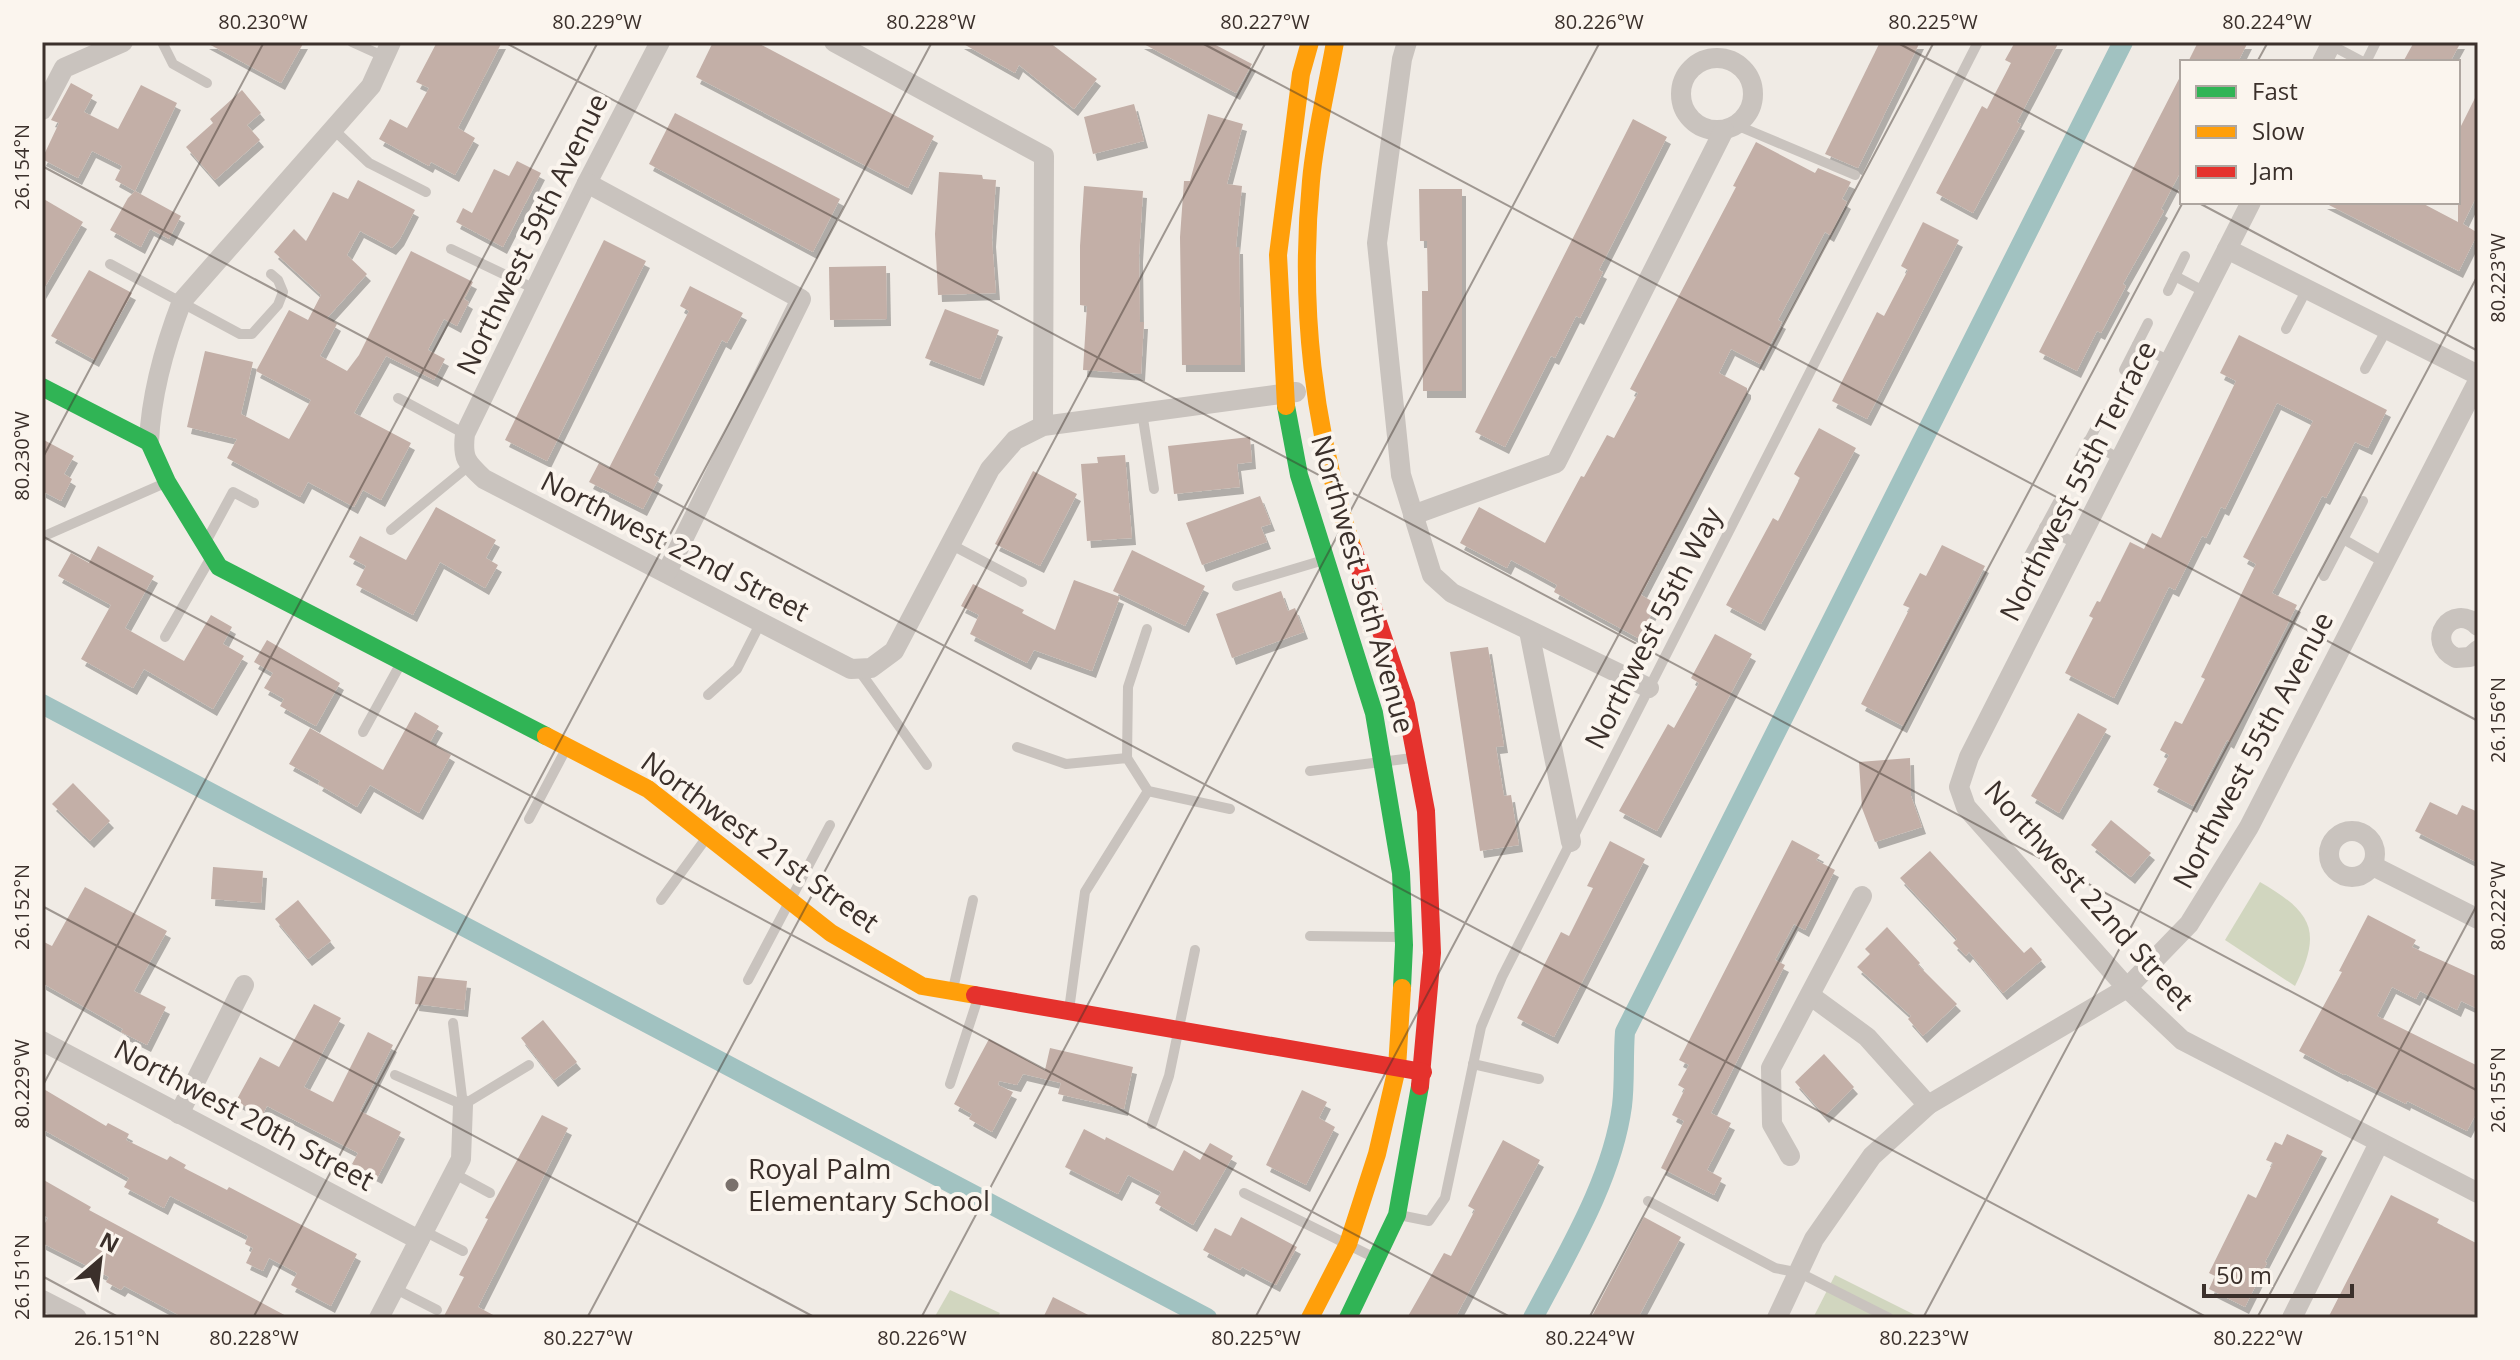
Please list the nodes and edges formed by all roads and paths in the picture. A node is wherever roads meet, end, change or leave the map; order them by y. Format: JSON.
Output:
{"nodes":[{"id":1,"x":123,"y":42,"type":"edge"},
{"id":2,"x":162,"y":42,"type":"edge"},
{"id":3,"x":352,"y":42,"type":"edge"},
{"id":4,"x":660,"y":42,"type":"edge"},
{"id":5,"x":834,"y":42,"type":"edge"},
{"id":6,"x":1310,"y":42,"type":"edge"},
{"id":7,"x":1335,"y":42,"type":"edge"},
{"id":8,"x":1407,"y":42,"type":"edge"},
{"id":9,"x":1978,"y":42,"type":"edge"},
{"id":10,"x":2376,"y":42,"type":"edge"},
{"id":11,"x":388,"y":50,"type":"edge"},
{"id":12,"x":2328,"y":50,"type":"edge"},
{"id":13,"x":2358,"y":60,"type":"edge"},
{"id":14,"x":2365,"y":60,"type":"edge"},
{"id":15,"x":207,"y":83,"type":"dead end"},
{"id":16,"x":42,"y":110,"type":"edge"},
{"id":17,"x":1730,"y":128,"type":"joint"},
{"id":18,"x":333,"y":129,"type":"junction"},
{"id":19,"x":1855,"y":175,"type":"dead end"},
{"id":20,"x":587,"y":183,"type":"junction"},
{"id":21,"x":426,"y":192,"type":"dead end"},
{"id":22,"x":2250,"y":204,"type":"edge"},
{"id":23,"x":451,"y":249,"type":"dead end"},
{"id":24,"x":2227,"y":249,"type":"junction"},
{"id":25,"x":2185,"y":256,"type":"dead end"},
{"id":26,"x":110,"y":264,"type":"dead end"},
{"id":27,"x":271,"y":274,"type":"dead end"},
{"id":28,"x":2175,"y":276,"type":"junction"},
{"id":29,"x":535,"y":289,"type":"junction"},
{"id":30,"x":2307,"y":289,"type":"junction"},
{"id":31,"x":2168,"y":291,"type":"dead end"},
{"id":32,"x":2205,"y":292,"type":"junction"},
{"id":33,"x":182,"y":301,"type":"junction"},
{"id":34,"x":2148,"y":323,"type":"dead end"},
{"id":35,"x":2286,"y":329,"type":"dead end"},
{"id":36,"x":2387,"y":329,"type":"junction"},
{"id":37,"x":2137,"y":345,"type":"junction"},
{"id":38,"x":2170,"y":361,"type":"junction"},
{"id":39,"x":2365,"y":369,"type":"dead end"},
{"id":40,"x":2124,"y":370,"type":"dead end"},
{"id":41,"x":2478,"y":375,"type":"edge"},
{"id":42,"x":2478,"y":381,"type":"edge"},
{"id":43,"x":42,"y":387,"type":"edge"},
{"id":44,"x":1314,"y":390,"type":"junction"},
{"id":45,"x":1284,"y":393,"type":"junction"},
{"id":46,"x":398,"y":398,"type":"dead end"},
{"id":47,"x":1142,"y":412,"type":"junction"},
{"id":48,"x":2103,"y":414,"type":"dead end"},
{"id":49,"x":1043,"y":426,"type":"junction"},
{"id":50,"x":2088,"y":441,"type":"junction"},
{"id":51,"x":149,"y":442,"type":"junction"},
{"id":52,"x":466,"y":451,"type":"junction"},
{"id":53,"x":2120,"y":459,"type":"junction"},
{"id":54,"x":2075,"y":467,"type":"dead end"},
{"id":55,"x":167,"y":482,"type":"junction"},
{"id":56,"x":1154,"y":489,"type":"dead end"},
{"id":57,"x":2363,"y":501,"type":"dead end"},
{"id":58,"x":2058,"y":502,"type":"dead end"},
{"id":59,"x":254,"y":503,"type":"dead end"},
{"id":60,"x":1413,"y":515,"type":"junction"},
{"id":61,"x":2044,"y":527,"type":"junction"},
{"id":62,"x":391,"y":530,"type":"dead end"},
{"id":63,"x":42,"y":537,"type":"edge"},
{"id":64,"x":2343,"y":539,"type":"junction"},
{"id":65,"x":950,"y":544,"type":"junction"},
{"id":66,"x":2077,"y":544,"type":"junction"},
{"id":67,"x":209,"y":548,"type":"junction"},
{"id":68,"x":1326,"y":559,"type":"junction"},
{"id":69,"x":2026,"y":561,"type":"dead end"},
{"id":70,"x":2385,"y":563,"type":"junction"},
{"id":71,"x":667,"y":572,"type":"junction"},
{"id":72,"x":2324,"y":576,"type":"dead end"},
{"id":73,"x":1022,"y":582,"type":"dead end"},
{"id":74,"x":1237,"y":586,"type":"dead end"},
{"id":75,"x":761,"y":622,"type":"junction"},
{"id":76,"x":2478,"y":626,"type":"edge"},
{"id":77,"x":1147,"y":629,"type":"dead end"},
{"id":78,"x":1529,"y":631,"type":"junction"},
{"id":79,"x":165,"y":637,"type":"dead end"},
{"id":80,"x":2478,"y":650,"type":"edge"},
{"id":81,"x":402,"y":661,"type":"junction"},
{"id":82,"x":865,"y":668,"type":"junction"},
{"id":83,"x":1649,"y":688,"type":"junction"},
{"id":84,"x":708,"y":695,"type":"dead end"},
{"id":85,"x":363,"y":732,"type":"dead end"},
{"id":86,"x":567,"y":747,"type":"junction"},
{"id":87,"x":1017,"y":747,"type":"dead end"},
{"id":88,"x":1127,"y":758,"type":"junction"},
{"id":89,"x":1416,"y":758,"type":"junction"},
{"id":90,"x":1382,"y":761,"type":"junction"},
{"id":91,"x":927,"y":765,"type":"dead end"},
{"id":92,"x":1310,"y":771,"type":"dead end"},
{"id":93,"x":1959,"y":787,"type":"joint"},
{"id":94,"x":1148,"y":791,"type":"junction"},
{"id":95,"x":1230,"y":809,"type":"dead end"},
{"id":96,"x":529,"y":819,"type":"dead end"},
{"id":97,"x":830,"y":825,"type":"dead end"},
{"id":98,"x":707,"y":836,"type":"junction"},
{"id":99,"x":1571,"y":842,"type":"junction"},
{"id":100,"x":2373,"y":866,"type":"dead end"},
{"id":101,"x":1862,"y":896,"type":"dead end"},
{"id":102,"x":661,"y":900,"type":"dead end"},
{"id":103,"x":973,"y":900,"type":"dead end"},
{"id":104,"x":790,"y":901,"type":"junction"},
{"id":105,"x":2478,"y":919,"type":"edge"},
{"id":106,"x":1310,"y":936,"type":"dead end"},
{"id":107,"x":1418,"y":945,"type":"junction"},
{"id":108,"x":1195,"y":950,"type":"dead end"},
{"id":109,"x":748,"y":980,"type":"dead end"},
{"id":110,"x":244,"y":985,"type":"dead end"},
{"id":111,"x":2127,"y":988,"type":"junction"},
{"id":112,"x":953,"y":991,"type":"junction"},
{"id":113,"x":979,"y":996,"type":"junction"},
{"id":114,"x":1811,"y":996,"type":"junction"},
{"id":115,"x":1069,"y":1012,"type":"junction"},
{"id":116,"x":453,"y":1023,"type":"dead end"},
{"id":117,"x":1179,"y":1031,"type":"junction"},
{"id":118,"x":42,"y":1041,"type":"edge"},
{"id":119,"x":1473,"y":1064,"type":"junction"},
{"id":120,"x":529,"y":1065,"type":"dead end"},
{"id":121,"x":1397,"y":1068,"type":"junction"},
{"id":122,"x":1423,"y":1072,"type":"junction"},
{"id":123,"x":395,"y":1075,"type":"dead end"},
{"id":124,"x":1539,"y":1079,"type":"dead end"},
{"id":125,"x":950,"y":1084,"type":"dead end"},
{"id":126,"x":463,"y":1105,"type":"junction"},
{"id":127,"x":1928,"y":1105,"type":"junction"},
{"id":128,"x":179,"y":1114,"type":"junction"},
{"id":129,"x":1152,"y":1124,"type":"dead end"},
{"id":130,"x":2379,"y":1143,"type":"junction"},
{"id":131,"x":1790,"y":1156,"type":"dead end"},
{"id":132,"x":453,"y":1173,"type":"junction"},
{"id":133,"x":490,"y":1193,"type":"dead end"},
{"id":134,"x":1244,"y":1193,"type":"dead end"},
{"id":135,"x":2478,"y":1193,"type":"edge"},
{"id":136,"x":1648,"y":1201,"type":"dead end"},
{"id":137,"x":1397,"y":1215,"type":"junction"},
{"id":138,"x":422,"y":1235,"type":"junction"},
{"id":139,"x":1348,"y":1244,"type":"junction"},
{"id":140,"x":463,"y":1251,"type":"dead end"},
{"id":141,"x":1376,"y":1258,"type":"junction"},
{"id":142,"x":1800,"y":1273,"type":"junction"},
{"id":143,"x":394,"y":1288,"type":"junction"},
{"id":144,"x":42,"y":1300,"type":"edge"},
{"id":145,"x":437,"y":1310,"type":"dead end"},
{"id":146,"x":77,"y":1318,"type":"edge"},
{"id":147,"x":379,"y":1318,"type":"edge"},
{"id":148,"x":1310,"y":1318,"type":"edge"},
{"id":149,"x":1348,"y":1318,"type":"edge"},
{"id":150,"x":1777,"y":1318,"type":"edge"},
{"id":151,"x":1889,"y":1318,"type":"edge"},
{"id":152,"x":2292,"y":1318,"type":"edge"}],
"edges":[{"from":1,"to":16,"type":"street"},
{"from":2,"to":15,"type":"lane"},
{"from":3,"to":11,"type":"lane"},
{"from":4,"to":20,"type":"street","name":"Northwest 59th Avenue"},
{"from":5,"to":49,"type":"street"},
{"from":6,"to":45,"type":"street","name":"Northwest 56th Avenue"},
{"from":7,"to":44,"type":"street","name":"Northwest 56th Avenue"},
{"from":8,"to":60,"type":"street"},
{"from":9,"to":83,"type":"lane","name":"Northwest 55th Way"},
{"from":10,"to":14,"type":"lane"},
{"from":11,"to":18,"type":"street"},
{"from":12,"to":13,"type":"lane"},
{"from":17,"to":19,"type":"lane"},
{"from":17,"to":60,"type":"street"},
{"from":18,"to":21,"type":"lane"},
{"from":18,"to":33,"type":"street"},
{"from":20,"to":29,"type":"street","name":"Northwest 59th Avenue"},
{"from":20,"to":71,"type":"street"},
{"from":22,"to":24,"type":"street","name":"Northwest 55th Terrace"},
{"from":23,"to":29,"type":"lane"},
{"from":24,"to":30,"type":"street"},
{"from":24,"to":32,"type":"street","name":"Northwest 55th Terrace"},
{"from":25,"to":28,"type":"lane"},
{"from":26,"to":33,"type":"lane"},
{"from":27,"to":33,"type":"lane"},
{"from":28,"to":31,"type":"lane"},
{"from":28,"to":32,"type":"lane"},
{"from":29,"to":52,"type":"street","name":"Northwest 59th Avenue"},
{"from":30,"to":35,"type":"lane"},
{"from":30,"to":36,"type":"street"},
{"from":32,"to":38,"type":"street","name":"Northwest 55th Terrace"},
{"from":33,"to":51,"type":"street"},
{"from":34,"to":37,"type":"lane"},
{"from":36,"to":39,"type":"lane"},
{"from":36,"to":41,"type":"street"},
{"from":37,"to":38,"type":"lane"},
{"from":37,"to":40,"type":"lane"},
{"from":38,"to":53,"type":"street","name":"Northwest 55th Terrace"},
{"from":42,"to":70,"type":"street","name":"Northwest 55th Avenue"},
{"from":43,"to":51,"type":"street"},
{"from":44,"to":45,"type":"street"},
{"from":44,"to":89,"type":"street","name":"Northwest 56th Avenue"},
{"from":45,"to":47,"type":"street"},
{"from":45,"to":68,"type":"street","name":"Northwest 56th Avenue"},
{"from":46,"to":52,"type":"lane"},
{"from":47,"to":49,"type":"street"},
{"from":47,"to":56,"type":"lane"},
{"from":48,"to":50,"type":"lane"},
{"from":49,"to":65,"type":"street"},
{"from":50,"to":53,"type":"lane"},
{"from":50,"to":54,"type":"lane"},
{"from":51,"to":55,"type":"street","name":"Northwest 21st Street"},
{"from":52,"to":62,"type":"lane"},
{"from":52,"to":71,"type":"street","name":"Northwest 22nd Street"},
{"from":53,"to":66,"type":"street","name":"Northwest 55th Terrace"},
{"from":55,"to":63,"type":"lane"},
{"from":55,"to":67,"type":"street","name":"Northwest 21st Street"},
{"from":57,"to":64,"type":"lane"},
{"from":58,"to":61,"type":"lane"},
{"from":59,"to":67,"type":"lane"},
{"from":60,"to":78,"type":"street"},
{"from":61,"to":66,"type":"lane"},
{"from":61,"to":69,"type":"lane"},
{"from":64,"to":70,"type":"lane"},
{"from":64,"to":72,"type":"lane"},
{"from":65,"to":73,"type":"lane"},
{"from":65,"to":82,"type":"street"},
{"from":66,"to":93,"type":"street","name":"Northwest 55th Terrace"},
{"from":67,"to":79,"type":"lane"},
{"from":67,"to":81,"type":"street","name":"Northwest 21st Street"},
{"from":68,"to":74,"type":"lane"},
{"from":68,"to":90,"type":"street","name":"Northwest 56th Avenue"},
{"from":70,"to":111,"type":"street","name":"Northwest 55th Avenue"},
{"from":71,"to":75,"type":"street","name":"Northwest 22nd Street"},
{"from":75,"to":82,"type":"street","name":"Northwest 22nd Street"},
{"from":75,"to":84,"type":"lane"},
{"from":76,"to":80,"type":"street"},
{"from":77,"to":88,"type":"lane"},
{"from":78,"to":83,"type":"street"},
{"from":78,"to":99,"type":"street"},
{"from":81,"to":85,"type":"lane"},
{"from":81,"to":86,"type":"street","name":"Northwest 21st Street"},
{"from":82,"to":91,"type":"lane"},
{"from":83,"to":99,"type":"lane","name":"Northwest 55th Way"},
{"from":86,"to":96,"type":"lane"},
{"from":86,"to":98,"type":"street","name":"Northwest 21st Street"},
{"from":87,"to":88,"type":"lane"},
{"from":88,"to":94,"type":"lane"},
{"from":89,"to":90,"type":"lane"},
{"from":89,"to":107,"type":"street","name":"Northwest 56th Avenue"},
{"from":90,"to":92,"type":"lane"},
{"from":90,"to":107,"type":"street","name":"Northwest 56th Avenue"},
{"from":93,"to":111,"type":"street","name":"Northwest 22nd Street"},
{"from":94,"to":95,"type":"lane"},
{"from":94,"to":115,"type":"lane"},
{"from":97,"to":104,"type":"lane"},
{"from":98,"to":102,"type":"lane"},
{"from":98,"to":104,"type":"street","name":"Northwest 21st Street"},
{"from":99,"to":119,"type":"lane","name":"Northwest 55th Way"},
{"from":100,"to":105,"type":"street"},
{"from":101,"to":114,"type":"street"},
{"from":103,"to":112,"type":"lane"},
{"from":104,"to":109,"type":"lane"},
{"from":104,"to":112,"type":"street","name":"Northwest 21st Street"},
{"from":106,"to":107,"type":"lane"},
{"from":107,"to":121,"type":"street","name":"Northwest 56th Avenue"},
{"from":107,"to":122,"type":"street","name":"Northwest 56th Avenue"},
{"from":108,"to":117,"type":"lane"},
{"from":110,"to":128,"type":"street"},
{"from":111,"to":127,"type":"street","name":"Northwest 55th Avenue"},
{"from":111,"to":130,"type":"street","name":"Northwest 22nd Street"},
{"from":112,"to":113,"type":"street","name":"Northwest 21st Street"},
{"from":113,"to":115,"type":"street","name":"Northwest 21st Street"},
{"from":113,"to":125,"type":"lane"},
{"from":114,"to":127,"type":"street"},
{"from":114,"to":131,"type":"street"},
{"from":115,"to":117,"type":"street","name":"Northwest 21st Street"},
{"from":116,"to":126,"type":"lane"},
{"from":117,"to":121,"type":"street","name":"Northwest 21st Street"},
{"from":117,"to":129,"type":"lane"},
{"from":118,"to":128,"type":"street","name":"Northwest 20th Street"},
{"from":119,"to":124,"type":"lane"},
{"from":119,"to":137,"type":"lane","name":"Northwest 55th Way"},
{"from":120,"to":126,"type":"lane"},
{"from":121,"to":122,"type":"street","name":"Northwest 21st Street"},
{"from":121,"to":139,"type":"street","name":"Northwest 56th Avenue"},
{"from":122,"to":137,"type":"street","name":"Northwest 56th Avenue"},
{"from":123,"to":126,"type":"lane"},
{"from":126,"to":132,"type":"street"},
{"from":127,"to":142,"type":"street","name":"Northwest 55th Avenue"},
{"from":128,"to":138,"type":"street","name":"Northwest 20th Street"},
{"from":130,"to":135,"type":"street","name":"Northwest 22nd Street"},
{"from":130,"to":152,"type":"street"},
{"from":132,"to":133,"type":"lane"},
{"from":132,"to":138,"type":"street"},
{"from":134,"to":139,"type":"lane"},
{"from":136,"to":142,"type":"lane"},
{"from":137,"to":141,"type":"street","name":"Northwest 56th Avenue"},
{"from":138,"to":140,"type":"lane"},
{"from":138,"to":143,"type":"street"},
{"from":139,"to":141,"type":"lane"},
{"from":139,"to":148,"type":"street","name":"Northwest 56th Avenue"},
{"from":141,"to":149,"type":"street","name":"Northwest 56th Avenue"},
{"from":142,"to":150,"type":"street","name":"Northwest 55th Avenue"},
{"from":142,"to":151,"type":"lane"},
{"from":143,"to":145,"type":"lane"},
{"from":143,"to":147,"type":"street"},
{"from":144,"to":146,"type":"street"}]}
